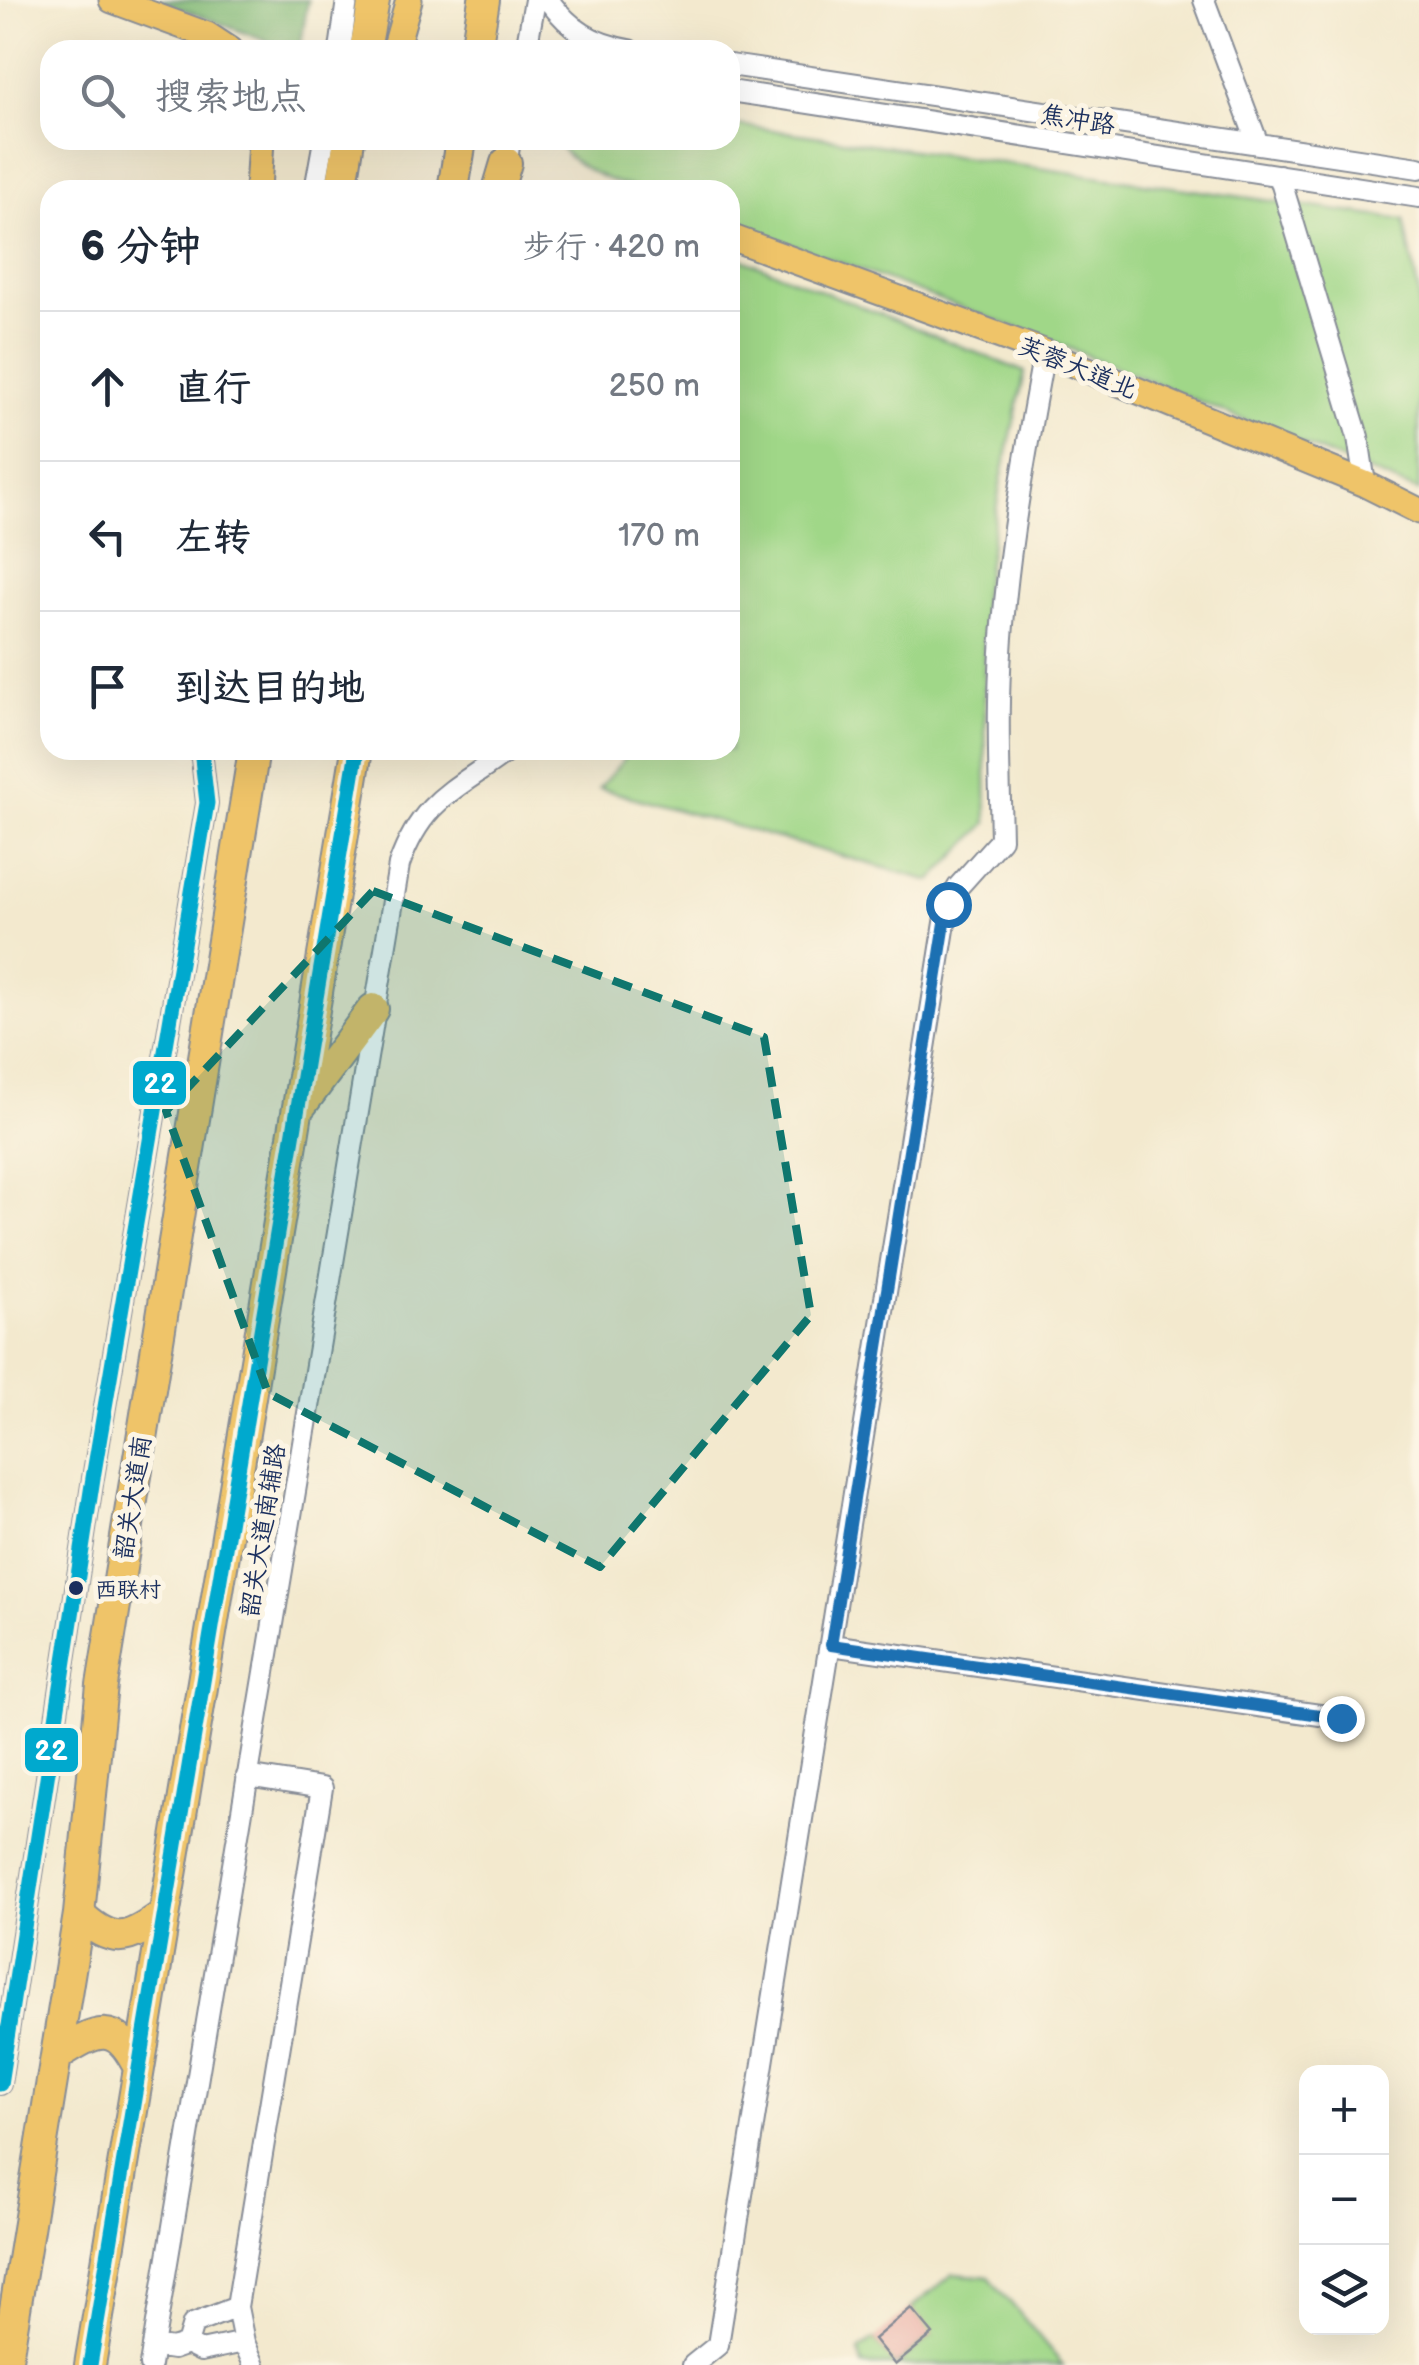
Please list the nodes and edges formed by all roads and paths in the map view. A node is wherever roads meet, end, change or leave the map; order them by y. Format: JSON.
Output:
{"nodes":[{"id":1,"x":112,"y":0,"type":"edge"},
{"id":2,"x":348,"y":0,"type":"edge"},
{"id":3,"x":374,"y":0,"type":"edge"},
{"id":4,"x":409,"y":0,"type":"edge"},
{"id":5,"x":484,"y":0,"type":"edge"},
{"id":6,"x":535,"y":0,"type":"edge"},
{"id":7,"x":548,"y":0,"type":"edge"},
{"id":8,"x":1204,"y":0,"type":"edge"},
{"id":9,"x":215,"y":40,"type":"edge"},
{"id":10,"x":342,"y":40,"type":"edge"},
{"id":11,"x":367,"y":40,"type":"edge"},
{"id":12,"x":398,"y":40,"type":"edge"},
{"id":13,"x":478,"y":40,"type":"edge"},
{"id":14,"x":528,"y":40,"type":"edge"},
{"id":15,"x":588,"y":40,"type":"edge"},
{"id":16,"x":740,"y":66,"type":"edge"},
{"id":17,"x":740,"y":93,"type":"edge"},
{"id":18,"x":1258,"y":144,"type":"junction"},
{"id":19,"x":260,"y":150,"type":"edge"},
{"id":20,"x":322,"y":150,"type":"edge"},
{"id":21,"x":347,"y":150,"type":"edge"},
{"id":22,"x":356,"y":150,"type":"edge"},
{"id":23,"x":459,"y":150,"type":"edge"},
{"id":24,"x":1419,"y":168,"type":"edge"},
{"id":25,"x":1279,"y":176,"type":"junction"},
{"id":26,"x":259,"y":180,"type":"edge"},
{"id":27,"x":317,"y":180,"type":"edge"},
{"id":28,"x":343,"y":180,"type":"edge"},
{"id":29,"x":345,"y":180,"type":"edge"},
{"id":30,"x":455,"y":180,"type":"edge"},
{"id":31,"x":1419,"y":197,"type":"edge"},
{"id":32,"x":740,"y":242,"type":"edge"},
{"id":33,"x":1044,"y":352,"type":"junction"},
{"id":34,"x":1365,"y":484,"type":"junction"},
{"id":35,"x":1419,"y":511,"type":"edge"},
{"id":36,"x":202,"y":760,"type":"edge"},
{"id":37,"x":252,"y":760,"type":"edge"},
{"id":38,"x":355,"y":760,"type":"edge"},
{"id":39,"x":494,"y":760,"type":"edge"},
{"id":40,"x":373,"y":1009,"type":"junction"},
{"id":41,"x":297,"y":1110,"type":"junction"},
{"id":42,"x":831,"y":1645,"type":"junction"},
{"id":43,"x":1341,"y":1718,"type":"dead end"},
{"id":44,"x":247,"y":1776,"type":"junction"},
{"id":45,"x":79,"y":1914,"type":"junction"},
{"id":46,"x":164,"y":1914,"type":"junction"},
{"id":47,"x":57,"y":2056,"type":"junction"},
{"id":48,"x":139,"y":2068,"type":"junction"},
{"id":49,"x":0,"y":2084,"type":"edge"},
{"id":50,"x":237,"y":2307,"type":"junction"},
{"id":51,"x":244,"y":2342,"type":"junction"},
{"id":52,"x":187,"y":2344,"type":"junction"},
{"id":53,"x":152,"y":2356,"type":"edge"},
{"id":54,"x":6,"y":2365,"type":"edge"},
{"id":55,"x":90,"y":2365,"type":"edge"},
{"id":56,"x":254,"y":2365,"type":"edge"},
{"id":57,"x":693,"y":2365,"type":"edge"}],
"edges":[{"from":1,"to":9,"type":"main road"},
{"from":2,"to":10,"type":"street"},
{"from":3,"to":11,"type":"highway"},
{"from":4,"to":12,"type":"main road"},
{"from":5,"to":13,"type":"highway"},
{"from":6,"to":14,"type":"street"},
{"from":7,"to":15,"type":"street"},
{"from":8,"to":18,"type":"street"},
{"from":16,"to":18,"type":"street","name":"焦冲路"},
{"from":17,"to":25,"type":"street","name":"焦冲路"},
{"from":18,"to":24,"type":"street","name":"焦冲路"},
{"from":19,"to":26,"type":"main road"},
{"from":20,"to":27,"type":"street"},
{"from":21,"to":28,"type":"highway"},
{"from":22,"to":29,"type":"main road"},
{"from":23,"to":30,"type":"highway"},
{"from":25,"to":31,"type":"street","name":"焦冲路"},
{"from":25,"to":34,"type":"street"},
{"from":32,"to":33,"type":"main road","name":"芙蓉大道北"},
{"from":33,"to":34,"type":"main road","name":"芙蓉大道北"},
{"from":33,"to":42,"type":"street"},
{"from":34,"to":35,"type":"main road","name":"芙蓉大道北"},
{"from":36,"to":49,"type":"street"},
{"from":37,"to":45,"type":"highway","name":"韶关大道南"},
{"from":38,"to":41,"type":"highway"},
{"from":39,"to":40,"type":"street","name":"韶关大道南辅路"},
{"from":40,"to":41,"type":"highway"},
{"from":40,"to":44,"type":"street","name":"韶关大道南辅路"},
{"from":41,"to":46,"type":"highway"},
{"from":42,"to":43,"type":"street"},
{"from":42,"to":57,"type":"street"},
{"from":44,"to":50,"type":"street"},
{"from":44,"to":53,"type":"street","name":"韶关大道南辅路"},
{"from":45,"to":46,"type":"highway"},
{"from":45,"to":47,"type":"highway","name":"韶关大道南"},
{"from":46,"to":48,"type":"highway"},
{"from":47,"to":48,"type":"highway"},
{"from":47,"to":54,"type":"highway","name":"韶关大道南"},
{"from":48,"to":55,"type":"highway"},
{"from":50,"to":51,"type":"street"},
{"from":50,"to":52,"type":"street"},
{"from":51,"to":52,"type":"street"},
{"from":51,"to":56,"type":"street"},
{"from":52,"to":53,"type":"street"}]}
